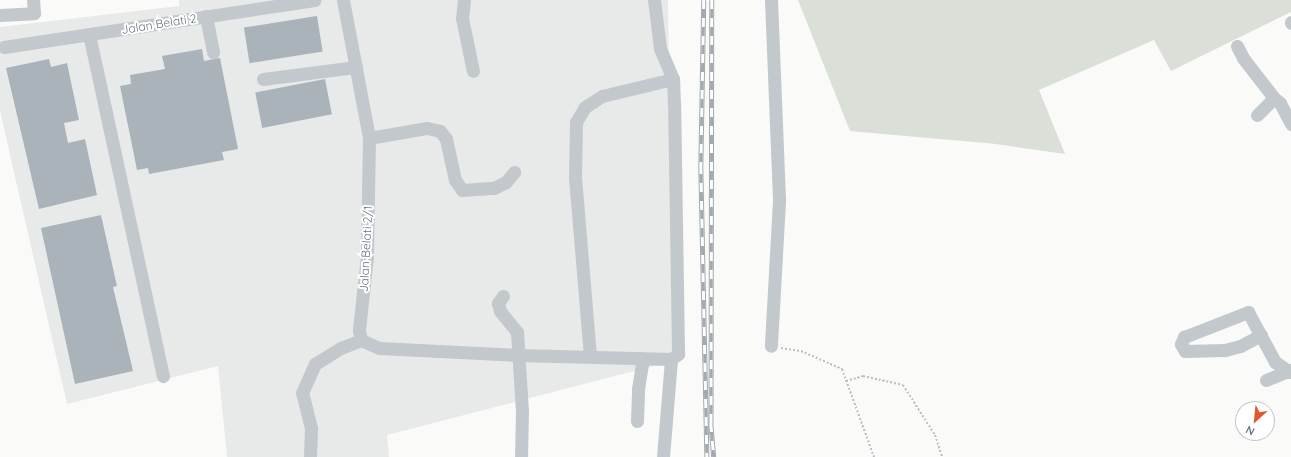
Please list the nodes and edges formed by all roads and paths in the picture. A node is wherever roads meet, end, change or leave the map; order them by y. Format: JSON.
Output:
{"nodes":[{"id":1,"x":33,"y":0,"type":"edge"},
{"id":2,"x":314,"y":0,"type":"edge"},
{"id":3,"x":343,"y":0,"type":"edge"},
{"id":4,"x":464,"y":0,"type":"edge"},
{"id":5,"x":654,"y":0,"type":"edge"},
{"id":6,"x":771,"y":0,"type":"edge"},
{"id":7,"x":0,"y":15,"type":"edge"},
{"id":8,"x":206,"y":16,"type":"junction"},
{"id":9,"x":90,"y":34,"type":"junction"},
{"id":10,"x":1238,"y":46,"type":"dead end"},
{"id":11,"x":4,"y":47,"type":"dead end"},
{"id":12,"x":212,"y":52,"type":"dead end"},
{"id":13,"x":356,"y":67,"type":"junction"},
{"id":14,"x":473,"y":72,"type":"dead end"},
{"id":15,"x":263,"y":79,"type":"dead end"},
{"id":16,"x":673,"y":79,"type":"junction"},
{"id":17,"x":1274,"y":98,"type":"junction"},
{"id":18,"x":1257,"y":115,"type":"dead end"},
{"id":19,"x":1291,"y":124,"type":"edge"},
{"id":20,"x":369,"y":138,"type":"junction"},
{"id":21,"x":514,"y":172,"type":"dead end"},
{"id":22,"x":503,"y":296,"type":"dead end"},
{"id":23,"x":1261,"y":335,"type":"junction"},
{"id":24,"x":361,"y":340,"type":"junction"},
{"id":25,"x":771,"y":346,"type":"joint"},
{"id":26,"x":519,"y":355,"type":"junction"},
{"id":27,"x":590,"y":356,"type":"junction"},
{"id":28,"x":643,"y":358,"type":"junction"},
{"id":29,"x":671,"y":359,"type":"junction"},
{"id":30,"x":1290,"y":371,"type":"edge"},
{"id":31,"x":163,"y":376,"type":"dead end"},
{"id":32,"x":1266,"y":380,"type":"dead end"},
{"id":33,"x":846,"y":381,"type":"junction"},
{"id":34,"x":637,"y":422,"type":"dead end"},
{"id":35,"x":310,"y":457,"type":"edge"},
{"id":36,"x":521,"y":457,"type":"edge"},
{"id":37,"x":663,"y":457,"type":"edge"},
{"id":38,"x":874,"y":457,"type":"edge"},
{"id":39,"x":942,"y":457,"type":"edge"}],
"edges":[{"from":1,"to":7,"type":"street"},
{"from":2,"to":8,"type":"street","name":"Jalan Belati 2"},
{"from":3,"to":13,"type":"street","name":"Jalan Belati 2/1"},
{"from":4,"to":14,"type":"street"},
{"from":5,"to":16,"type":"street"},
{"from":6,"to":25,"type":"street"},
{"from":8,"to":9,"type":"street","name":"Jalan Belati 2"},
{"from":8,"to":12,"type":"street"},
{"from":9,"to":11,"type":"street","name":"Jalan Belati 2"},
{"from":9,"to":31,"type":"street"},
{"from":10,"to":17,"type":"street"},
{"from":13,"to":15,"type":"street"},
{"from":13,"to":20,"type":"street","name":"Jalan Belati 2/1"},
{"from":16,"to":27,"type":"street"},
{"from":16,"to":29,"type":"street"},
{"from":17,"to":18,"type":"street"},
{"from":17,"to":19,"type":"street"},
{"from":20,"to":21,"type":"street"},
{"from":20,"to":24,"type":"street","name":"Jalan Belati 2/1"},
{"from":22,"to":26,"type":"street"},
{"from":23,"to":23,"type":"street"},
{"from":23,"to":30,"type":"street"},
{"from":24,"to":26,"type":"street"},
{"from":24,"to":35,"type":"street"},
{"from":25,"to":33,"type":"path"},
{"from":26,"to":27,"type":"street"},
{"from":26,"to":36,"type":"street"},
{"from":27,"to":28,"type":"street"},
{"from":28,"to":29,"type":"street"},
{"from":28,"to":34,"type":"street"},
{"from":29,"to":37,"type":"street"},
{"from":30,"to":32,"type":"street"},
{"from":33,"to":38,"type":"path"},
{"from":33,"to":39,"type":"path"}]}
